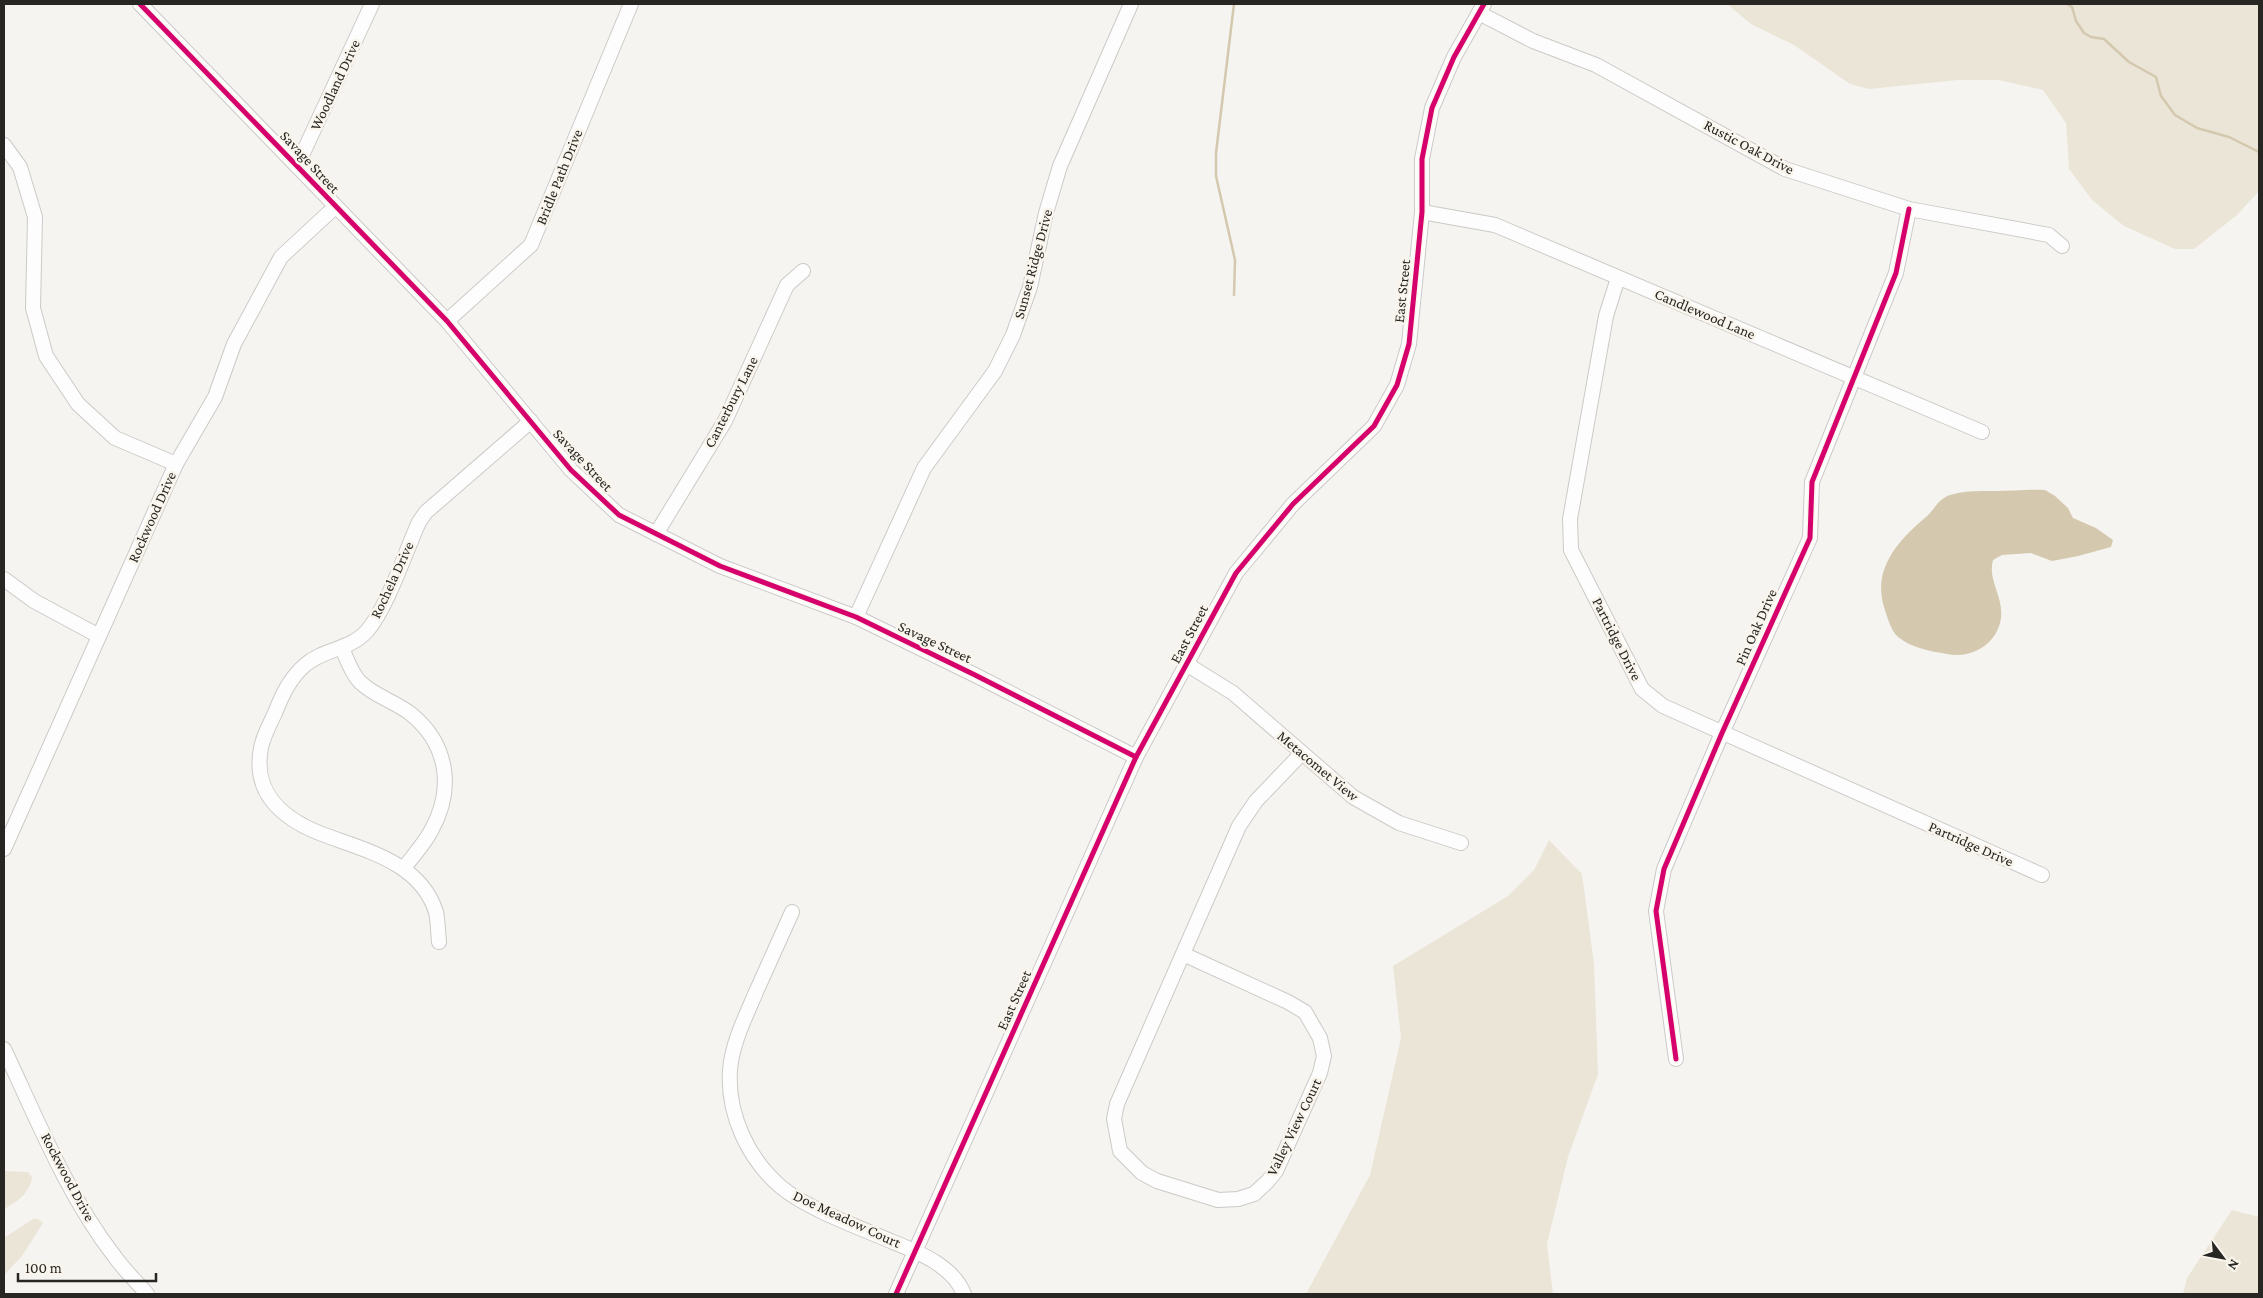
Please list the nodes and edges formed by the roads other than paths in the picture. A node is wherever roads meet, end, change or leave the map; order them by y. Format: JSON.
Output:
{"nodes":[{"id":1,"x":140,"y":4,"type":"edge"},
{"id":2,"x":372,"y":4,"type":"edge"},
{"id":3,"x":631,"y":4,"type":"edge"},
{"id":4,"x":1131,"y":4,"type":"edge"},
{"id":5,"x":1481,"y":8,"type":"edge"},
{"id":6,"x":4,"y":145,"type":"edge"},
{"id":7,"x":297,"y":166,"type":"junction"},
{"id":8,"x":334,"y":207,"type":"junction"},
{"id":9,"x":1909,"y":209,"type":"junction"},
{"id":10,"x":1422,"y":212,"type":"junction"},
{"id":11,"x":2062,"y":246,"type":"dead end"},
{"id":12,"x":803,"y":271,"type":"dead end"},
{"id":13,"x":1618,"y":278,"type":"junction"},
{"id":14,"x":447,"y":321,"type":"junction"},
{"id":15,"x":1855,"y":377,"type":"junction"},
{"id":16,"x":531,"y":421,"type":"junction"},
{"id":17,"x":1982,"y":432,"type":"dead end"},
{"id":18,"x":176,"y":464,"type":"junction"},
{"id":19,"x":656,"y":534,"type":"junction"},
{"id":20,"x":4,"y":579,"type":"edge"},
{"id":21,"x":856,"y":617,"type":"junction"},
{"id":22,"x":99,"y":636,"type":"junction"},
{"id":23,"x":342,"y":648,"type":"junction"},
{"id":24,"x":1188,"y":664,"type":"junction"},
{"id":25,"x":1722,"y":733,"type":"junction"},
{"id":26,"x":1301,"y":754,"type":"junction"},
{"id":27,"x":1136,"y":757,"type":"junction"},
{"id":28,"x":7,"y":832,"type":"edge"},
{"id":29,"x":1461,"y":843,"type":"dead end"},
{"id":30,"x":4,"y":849,"type":"edge"},
{"id":31,"x":404,"y":868,"type":"junction"},
{"id":32,"x":2042,"y":875,"type":"dead end"},
{"id":33,"x":792,"y":912,"type":"dead end"},
{"id":34,"x":439,"y":942,"type":"dead end"},
{"id":35,"x":1183,"y":954,"type":"junction"},
{"id":36,"x":4,"y":1049,"type":"edge"},
{"id":37,"x":1676,"y":1059,"type":"dead end"},
{"id":38,"x":915,"y":1251,"type":"junction"},
{"id":39,"x":147,"y":1294,"type":"edge"},
{"id":40,"x":896,"y":1294,"type":"edge"},
{"id":41,"x":964,"y":1294,"type":"edge"}],
"edges":[{"from":1,"to":7,"type":"street","name":"Savage Street"},
{"from":2,"to":7,"type":"street","name":"Woodland Drive"},
{"from":3,"to":14,"type":"street","name":"Bridle Path Drive"},
{"from":4,"to":21,"type":"street","name":"Sunset Ridge Drive"},
{"from":5,"to":9,"type":"street","name":"Rustic Oak Drive"},
{"from":5,"to":10,"type":"street","name":"East Street"},
{"from":6,"to":18,"type":"street"},
{"from":7,"to":8,"type":"street","name":"Savage Street"},
{"from":8,"to":14,"type":"street","name":"Savage Street"},
{"from":8,"to":18,"type":"street","name":"Rockwood Drive"},
{"from":9,"to":11,"type":"street","name":"Rustic Oak Drive"},
{"from":9,"to":15,"type":"street","name":"Pin Oak Drive"},
{"from":10,"to":13,"type":"street","name":"Candlewood Lane"},
{"from":10,"to":24,"type":"street","name":"East Street"},
{"from":12,"to":19,"type":"street","name":"Canterbury Lane"},
{"from":13,"to":15,"type":"street","name":"Candlewood Lane"},
{"from":13,"to":25,"type":"street","name":"Partridge Drive"},
{"from":14,"to":16,"type":"street","name":"Savage Street"},
{"from":15,"to":17,"type":"street","name":"Candlewood Lane"},
{"from":15,"to":25,"type":"street","name":"Pin Oak Drive"},
{"from":16,"to":19,"type":"street","name":"Savage Street"},
{"from":16,"to":23,"type":"street","name":"Rochela Drive"},
{"from":18,"to":22,"type":"street","name":"Rockwood Drive"},
{"from":19,"to":21,"type":"street","name":"Savage Street"},
{"from":20,"to":22,"type":"street"},
{"from":21,"to":27,"type":"street","name":"Savage Street"},
{"from":22,"to":28,"type":"street","name":"Rockwood Drive"},
{"from":23,"to":31,"type":"street"},
{"from":23,"to":31,"type":"street","name":"Rochela Drive"},
{"from":24,"to":26,"type":"street","name":"Metacomet View"},
{"from":24,"to":27,"type":"street","name":"East Street"},
{"from":25,"to":32,"type":"street","name":"Partridge Drive"},
{"from":25,"to":37,"type":"street","name":"Pin Oak Drive"},
{"from":26,"to":29,"type":"street","name":"Metacomet View"},
{"from":26,"to":35,"type":"street","name":"Valley View Court"},
{"from":27,"to":38,"type":"street","name":"East Street"},
{"from":28,"to":30,"type":"street","name":"Rockwood Drive"},
{"from":31,"to":34,"type":"street","name":"Rochela Drive"},
{"from":33,"to":38,"type":"street","name":"Doe Meadow Court"},
{"from":35,"to":35,"type":"street","name":"Valley View Court"},
{"from":36,"to":39,"type":"street","name":"Rockwood Drive"},
{"from":38,"to":40,"type":"street","name":"East Street"},
{"from":38,"to":41,"type":"street","name":"Doe Meadow Court"}]}
